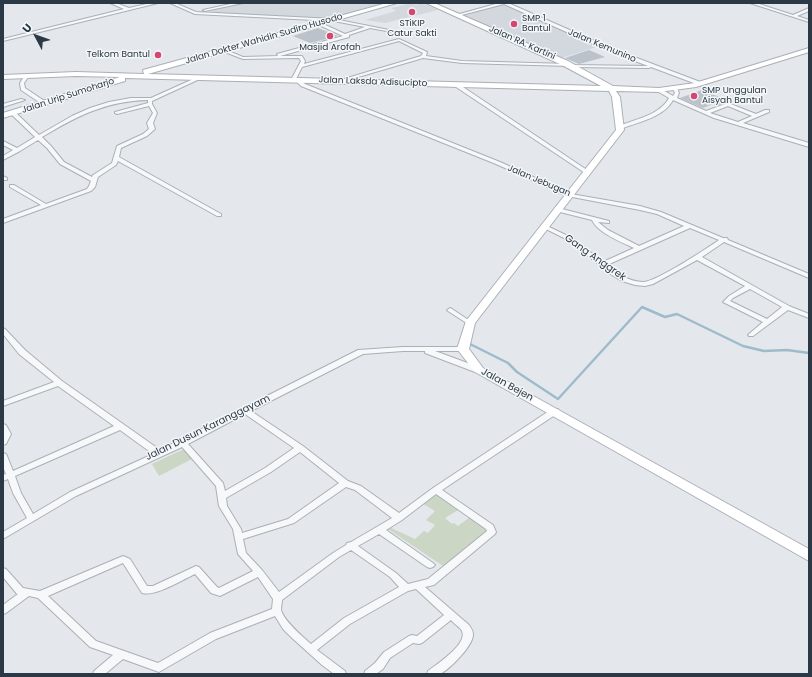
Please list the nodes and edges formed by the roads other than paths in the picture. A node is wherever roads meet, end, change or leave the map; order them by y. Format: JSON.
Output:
{"nodes":[{"id":1,"x":112,"y":3,"type":"edge"},
{"id":2,"x":156,"y":3,"type":"edge"},
{"id":3,"x":172,"y":3,"type":"edge"},
{"id":4,"x":241,"y":3,"type":"edge"},
{"id":5,"x":394,"y":3,"type":"edge"},
{"id":6,"x":429,"y":3,"type":"edge"},
{"id":7,"x":504,"y":3,"type":"edge"},
{"id":8,"x":752,"y":3,"type":"edge"},
{"id":9,"x":774,"y":3,"type":"edge"},
{"id":10,"x":762,"y":6,"type":"junction"},
{"id":11,"x":127,"y":9,"type":"junction"},
{"id":12,"x":809,"y":9,"type":"edge"},
{"id":13,"x":193,"y":12,"type":"junction"},
{"id":14,"x":458,"y":15,"type":"junction"},
{"id":15,"x":794,"y":16,"type":"junction"},
{"id":16,"x":334,"y":20,"type":"junction"},
{"id":17,"x":809,"y":21,"type":"edge"},
{"id":18,"x":320,"y":24,"type":"junction"},
{"id":19,"x":369,"y":27,"type":"junction"},
{"id":20,"x":392,"y":31,"type":"dead end"},
{"id":21,"x":346,"y":35,"type":"junction"},
{"id":22,"x":3,"y":40,"type":"edge"},
{"id":23,"x":809,"y":50,"type":"edge"},
{"id":24,"x":224,"y":51,"type":"junction"},
{"id":25,"x":546,"y":54,"type":"junction"},
{"id":26,"x":278,"y":57,"type":"junction"},
{"id":27,"x":423,"y":57,"type":"junction"},
{"id":28,"x":539,"y":64,"type":"junction"},
{"id":29,"x":570,"y":65,"type":"junction"},
{"id":30,"x":301,"y":66,"type":"junction"},
{"id":31,"x":162,"y":67,"type":"junction"},
{"id":32,"x":653,"y":67,"type":"junction"},
{"id":33,"x":3,"y":72,"type":"edge"},
{"id":34,"x":76,"y":74,"type":"junction"},
{"id":35,"x":105,"y":75,"type":"junction"},
{"id":36,"x":133,"y":75,"type":"junction"},
{"id":37,"x":27,"y":76,"type":"junction"},
{"id":38,"x":165,"y":76,"type":"junction"},
{"id":39,"x":3,"y":77,"type":"edge"},
{"id":40,"x":202,"y":77,"type":"junction"},
{"id":41,"x":595,"y":79,"type":"junction"},
{"id":42,"x":295,"y":80,"type":"junction"},
{"id":43,"x":339,"y":81,"type":"junction"},
{"id":44,"x":105,"y":84,"type":"junction"},
{"id":45,"x":455,"y":84,"type":"junction"},
{"id":46,"x":701,"y":84,"type":"junction"},
{"id":47,"x":583,"y":88,"type":"junction"},
{"id":48,"x":675,"y":89,"type":"junction"},
{"id":49,"x":612,"y":90,"type":"junction"},
{"id":50,"x":658,"y":90,"type":"junction"},
{"id":51,"x":673,"y":98,"type":"junction"},
{"id":52,"x":23,"y":100,"type":"dead end"},
{"id":53,"x":151,"y":102,"type":"junction"},
{"id":54,"x":44,"y":103,"type":"junction"},
{"id":55,"x":3,"y":106,"type":"edge"},
{"id":56,"x":767,"y":111,"type":"dead end"},
{"id":57,"x":13,"y":113,"type":"junction"},
{"id":58,"x":705,"y":113,"type":"junction"},
{"id":59,"x":117,"y":114,"type":"dead end"},
{"id":60,"x":3,"y":116,"type":"edge"},
{"id":61,"x":756,"y":116,"type":"junction"},
{"id":62,"x":737,"y":124,"type":"junction"},
{"id":63,"x":621,"y":127,"type":"junction"},
{"id":64,"x":432,"y":136,"type":"junction"},
{"id":65,"x":38,"y":138,"type":"junction"},
{"id":66,"x":426,"y":139,"type":"dead end"},
{"id":67,"x":3,"y":143,"type":"edge"},
{"id":68,"x":809,"y":146,"type":"edge"},
{"id":69,"x":18,"y":150,"type":"junction"},
{"id":70,"x":3,"y":158,"type":"edge"},
{"id":71,"x":116,"y":158,"type":"junction"},
{"id":72,"x":587,"y":172,"type":"junction"},
{"id":73,"x":94,"y":181,"type":"junction"},
{"id":74,"x":12,"y":186,"type":"dead end"},
{"id":75,"x":569,"y":195,"type":"junction"},
{"id":76,"x":46,"y":206,"type":"junction"},
{"id":77,"x":558,"y":210,"type":"junction"},
{"id":78,"x":219,"y":215,"type":"dead end"},
{"id":79,"x":594,"y":218,"type":"junction"},
{"id":80,"x":3,"y":221,"type":"edge"},
{"id":81,"x":607,"y":222,"type":"dead end"},
{"id":82,"x":689,"y":226,"type":"junction"},
{"id":83,"x":545,"y":227,"type":"junction"},
{"id":84,"x":725,"y":239,"type":"junction"},
{"id":85,"x":638,"y":248,"type":"junction"},
{"id":86,"x":698,"y":257,"type":"junction"},
{"id":87,"x":602,"y":265,"type":"junction"},
{"id":88,"x":809,"y":276,"type":"edge"},
{"id":89,"x":750,"y":286,"type":"junction"},
{"id":90,"x":787,"y":307,"type":"junction"},
{"id":91,"x":450,"y":310,"type":"dead end"},
{"id":92,"x":809,"y":316,"type":"edge"},
{"id":93,"x":470,"y":322,"type":"junction"},
{"id":94,"x":768,"y":322,"type":"junction"},
{"id":95,"x":3,"y":330,"type":"edge"},
{"id":96,"x":751,"y":335,"type":"dead end"},
{"id":97,"x":6,"y":338,"type":"edge"},
{"id":98,"x":422,"y":348,"type":"junction"},
{"id":99,"x":463,"y":349,"type":"junction"},
{"id":100,"x":479,"y":370,"type":"junction"},
{"id":101,"x":59,"y":383,"type":"junction"},
{"id":102,"x":3,"y":404,"type":"edge"},
{"id":103,"x":245,"y":410,"type":"junction"},
{"id":104,"x":555,"y":411,"type":"junction"},
{"id":105,"x":119,"y":426,"type":"junction"},
{"id":106,"x":3,"y":427,"type":"edge"},
{"id":107,"x":3,"y":442,"type":"edge"},
{"id":108,"x":183,"y":442,"type":"junction"},
{"id":109,"x":300,"y":448,"type":"junction"},
{"id":110,"x":158,"y":453,"type":"junction"},
{"id":111,"x":3,"y":456,"type":"edge"},
{"id":112,"x":7,"y":476,"type":"edge"},
{"id":113,"x":344,"y":483,"type":"junction"},
{"id":114,"x":436,"y":490,"type":"junction"},
{"id":115,"x":222,"y":496,"type":"junction"},
{"id":116,"x":31,"y":518,"type":"junction"},
{"id":117,"x":399,"y":518,"type":"junction"},
{"id":118,"x":379,"y":529,"type":"junction"},
{"id":119,"x":3,"y":536,"type":"edge"},
{"id":120,"x":239,"y":538,"type":"junction"},
{"id":121,"x":350,"y":545,"type":"junction"},
{"id":122,"x":809,"y":556,"type":"edge"},
{"id":123,"x":430,"y":565,"type":"dead end"},
{"id":124,"x":3,"y":572,"type":"edge"},
{"id":125,"x":259,"y":572,"type":"junction"},
{"id":126,"x":418,"y":586,"type":"junction"},
{"id":127,"x":406,"y":588,"type":"junction"},
{"id":128,"x":27,"y":593,"type":"junction"},
{"id":129,"x":40,"y":595,"type":"junction"},
{"id":130,"x":278,"y":598,"type":"junction"},
{"id":131,"x":3,"y":610,"type":"edge"},
{"id":132,"x":277,"y":610,"type":"junction"},
{"id":133,"x":452,"y":615,"type":"junction"},
{"id":134,"x":311,"y":650,"type":"junction"},
{"id":135,"x":122,"y":654,"type":"junction"},
{"id":136,"x":160,"y":671,"type":"edge"},
{"id":137,"x":98,"y":674,"type":"edge"},
{"id":138,"x":340,"y":674,"type":"edge"},
{"id":139,"x":368,"y":674,"type":"edge"},
{"id":140,"x":432,"y":674,"type":"edge"}],
"edges":[{"from":1,"to":11,"type":"street"},
{"from":2,"to":11,"type":"street"},
{"from":3,"to":13,"type":"street"},
{"from":4,"to":13,"type":"street"},
{"from":5,"to":16,"type":"main road","name":"Jalan Dokter Wahidin Sudiro Husodo"},
{"from":6,"to":14,"type":"main road","name":"Jalan RA. Kartini"},
{"from":7,"to":14,"type":"street"},
{"from":7,"to":32,"type":"street","name":"Jalan Kemunino"},
{"from":8,"to":10,"type":"street"},
{"from":9,"to":10,"type":"street"},
{"from":10,"to":15,"type":"street"},
{"from":11,"to":22,"type":"street"},
{"from":12,"to":15,"type":"street"},
{"from":13,"to":16,"type":"street"},
{"from":14,"to":25,"type":"main road","name":"Jalan RA. Kartini"},
{"from":15,"to":17,"type":"street"},
{"from":16,"to":18,"type":"main road","name":"Jalan Dokter Wahidin Sudiro Husodo"},
{"from":16,"to":19,"type":"street"},
{"from":18,"to":21,"type":"street"},
{"from":18,"to":24,"type":"main road","name":"Jalan Dokter Wahidin Sudiro Husodo"},
{"from":19,"to":20,"type":"street"},
{"from":19,"to":21,"type":"street"},
{"from":21,"to":26,"type":"street"},
{"from":23,"to":46,"type":"main road","name":"Jalan Laksda Adisucipto"},
{"from":24,"to":26,"type":"street"},
{"from":24,"to":31,"type":"main road","name":"Jalan Dokter Wahidin Sudiro Husodo"},
{"from":25,"to":28,"type":"street"},
{"from":25,"to":29,"type":"main road","name":"Jalan RA. Kartini"},
{"from":26,"to":30,"type":"street"},
{"from":27,"to":28,"type":"street"},
{"from":27,"to":30,"type":"street"},
{"from":27,"to":43,"type":"street"},
{"from":28,"to":29,"type":"street"},
{"from":29,"to":32,"type":"street"},
{"from":29,"to":41,"type":"main road","name":"Jalan RA. Kartini"},
{"from":30,"to":42,"type":"street"},
{"from":31,"to":36,"type":"main road","name":"Jalan Dokter Wahidin Sudiro Husodo"},
{"from":31,"to":38,"type":"main road"},
{"from":32,"to":46,"type":"street","name":"Jalan Kemunino"},
{"from":33,"to":34,"type":"main road"},
{"from":34,"to":35,"type":"main road"},
{"from":34,"to":37,"type":"main road"},
{"from":35,"to":36,"type":"main road"},
{"from":35,"to":44,"type":"main road"},
{"from":36,"to":38,"type":"main road","name":"Jalan Laksda Adisucipto"},
{"from":36,"to":44,"type":"main road","name":"Jalan Urip Sumoharjo"},
{"from":37,"to":39,"type":"main road"},
{"from":37,"to":54,"type":"street"},
{"from":38,"to":40,"type":"main road","name":"Jalan Laksda Adisucipto"},
{"from":40,"to":42,"type":"main road","name":"Jalan Laksda Adisucipto"},
{"from":40,"to":53,"type":"street"},
{"from":41,"to":47,"type":"main road"},
{"from":41,"to":49,"type":"main road","name":"Jalan RA. Kartini"},
{"from":42,"to":43,"type":"main road","name":"Jalan Laksda Adisucipto"},
{"from":42,"to":64,"type":"street","name":"Jalan Jebugan"},
{"from":43,"to":45,"type":"main road","name":"Jalan Laksda Adisucipto"},
{"from":44,"to":54,"type":"main road","name":"Jalan Urip Sumoharjo"},
{"from":45,"to":47,"type":"main road","name":"Jalan Laksda Adisucipto"},
{"from":45,"to":72,"type":"street"},
{"from":46,"to":48,"type":"main road","name":"Jalan Laksda Adisucipto"},
{"from":47,"to":49,"type":"main road","name":"Jalan Laksda Adisucipto"},
{"from":48,"to":50,"type":"main road","name":"Jalan Laksda Adisucipto"},
{"from":48,"to":51,"type":"street"},
{"from":49,"to":50,"type":"main road","name":"Jalan Laksda Adisucipto"},
{"from":49,"to":63,"type":"main road"},
{"from":50,"to":51,"type":"street"},
{"from":51,"to":58,"type":"street"},
{"from":51,"to":63,"type":"street"},
{"from":52,"to":55,"type":"street"},
{"from":53,"to":59,"type":"street"},
{"from":53,"to":65,"type":"street"},
{"from":53,"to":71,"type":"street"},
{"from":54,"to":57,"type":"main road","name":"Jalan Urip Sumoharjo"},
{"from":56,"to":61,"type":"street"},
{"from":57,"to":60,"type":"main road","name":"Jalan Urip Sumoharjo"},
{"from":57,"to":65,"type":"street"},
{"from":58,"to":61,"type":"street"},
{"from":58,"to":62,"type":"street"},
{"from":61,"to":62,"type":"street"},
{"from":62,"to":68,"type":"street"},
{"from":63,"to":72,"type":"main road"},
{"from":64,"to":66,"type":"street"},
{"from":64,"to":75,"type":"street","name":"Jalan Jebugan"},
{"from":65,"to":69,"type":"street"},
{"from":65,"to":73,"type":"street"},
{"from":67,"to":69,"type":"street"},
{"from":69,"to":70,"type":"street"},
{"from":71,"to":73,"type":"street"},
{"from":71,"to":78,"type":"street"},
{"from":72,"to":75,"type":"main road"},
{"from":73,"to":76,"type":"street"},
{"from":74,"to":76,"type":"street"},
{"from":75,"to":77,"type":"main road"},
{"from":75,"to":82,"type":"street","name":"Jalan Jebugan"},
{"from":76,"to":80,"type":"street"},
{"from":77,"to":79,"type":"street"},
{"from":77,"to":83,"type":"main road"},
{"from":79,"to":81,"type":"street"},
{"from":79,"to":85,"type":"street"},
{"from":82,"to":84,"type":"street","name":"Jalan Jebugan"},
{"from":82,"to":85,"type":"street"},
{"from":83,"to":87,"type":"street","name":"Gang Anggrek"},
{"from":83,"to":93,"type":"main road"},
{"from":84,"to":86,"type":"street"},
{"from":84,"to":88,"type":"street","name":"Jalan Jebugan"},
{"from":85,"to":87,"type":"street"},
{"from":86,"to":87,"type":"street","name":"Gang Anggrek"},
{"from":86,"to":89,"type":"street"},
{"from":89,"to":90,"type":"street"},
{"from":89,"to":94,"type":"street"},
{"from":90,"to":92,"type":"street"},
{"from":90,"to":94,"type":"street"},
{"from":91,"to":93,"type":"street"},
{"from":93,"to":99,"type":"main road"},
{"from":94,"to":96,"type":"street"},
{"from":95,"to":97,"type":"street"},
{"from":97,"to":101,"type":"street"},
{"from":98,"to":99,"type":"street","name":"Jalan Dusun Karanggayam"},
{"from":98,"to":100,"type":"street","name":"Jalan Dusun Karanggayam"},
{"from":98,"to":103,"type":"street","name":"Jalan Dusun Karanggayam"},
{"from":99,"to":100,"type":"main road","name":"Jalan Bejen"},
{"from":100,"to":104,"type":"main road","name":"Jalan Bejen"},
{"from":101,"to":102,"type":"street"},
{"from":101,"to":105,"type":"street"},
{"from":103,"to":108,"type":"street","name":"Jalan Dusun Karanggayam"},
{"from":103,"to":109,"type":"street"},
{"from":104,"to":114,"type":"street"},
{"from":104,"to":122,"type":"main road","name":"Jalan Bejen"},
{"from":105,"to":110,"type":"street"},
{"from":105,"to":112,"type":"street"},
{"from":106,"to":107,"type":"street"},
{"from":108,"to":110,"type":"street","name":"Jalan Dusun Karanggayam"},
{"from":108,"to":115,"type":"street"},
{"from":109,"to":113,"type":"street"},
{"from":109,"to":115,"type":"street"},
{"from":110,"to":116,"type":"street","name":"Jalan Dusun Karanggayam"},
{"from":111,"to":112,"type":"street"},
{"from":112,"to":116,"type":"street"},
{"from":113,"to":117,"type":"street"},
{"from":113,"to":120,"type":"street"},
{"from":114,"to":117,"type":"street"},
{"from":114,"to":126,"type":"street"},
{"from":115,"to":120,"type":"street"},
{"from":116,"to":119,"type":"street","name":"Jalan Dusun Karanggayam"},
{"from":117,"to":118,"type":"street"},
{"from":118,"to":121,"type":"street"},
{"from":118,"to":123,"type":"street"},
{"from":120,"to":125,"type":"street"},
{"from":121,"to":127,"type":"street"},
{"from":121,"to":130,"type":"street"},
{"from":124,"to":128,"type":"street"},
{"from":125,"to":129,"type":"street"},
{"from":125,"to":130,"type":"street"},
{"from":126,"to":127,"type":"street"},
{"from":126,"to":133,"type":"street"},
{"from":127,"to":134,"type":"street"},
{"from":128,"to":129,"type":"street"},
{"from":128,"to":131,"type":"street"},
{"from":129,"to":135,"type":"street"},
{"from":130,"to":132,"type":"street"},
{"from":132,"to":134,"type":"street"},
{"from":132,"to":136,"type":"street"},
{"from":133,"to":139,"type":"street"},
{"from":133,"to":140,"type":"street"},
{"from":134,"to":138,"type":"street"},
{"from":135,"to":136,"type":"street"},
{"from":135,"to":137,"type":"street"}]}
